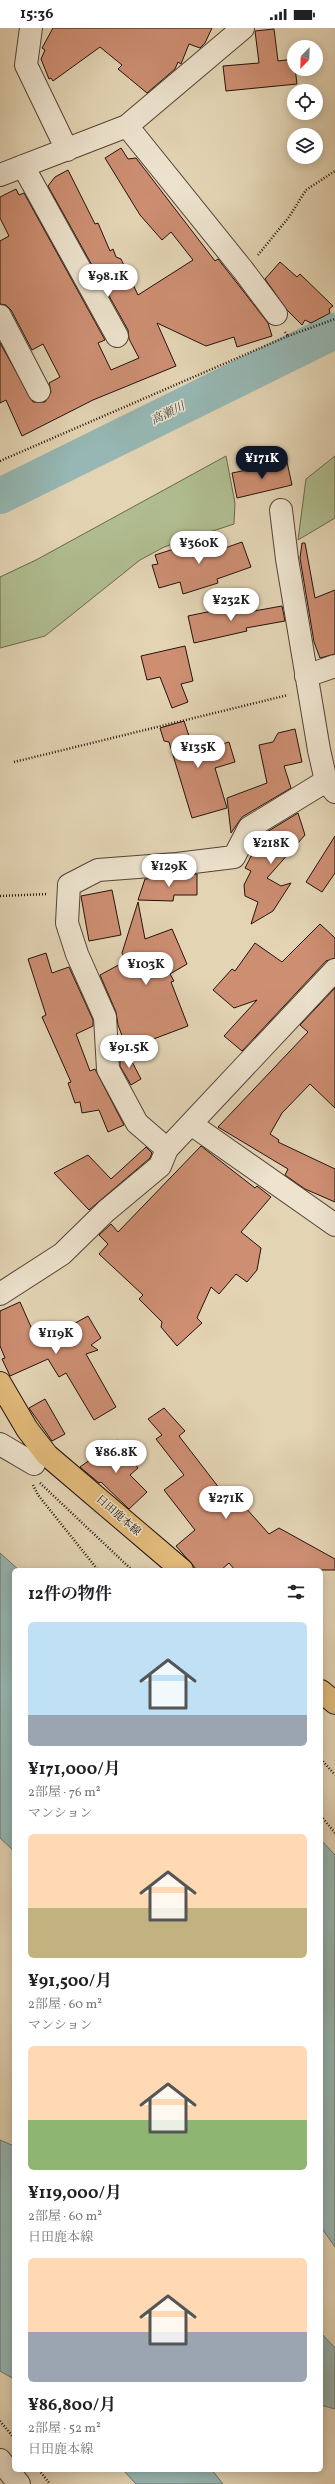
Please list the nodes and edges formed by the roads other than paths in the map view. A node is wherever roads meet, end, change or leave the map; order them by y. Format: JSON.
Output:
{"nodes":[{"id":1,"x":31,"y":28,"type":"edge"},
{"id":2,"x":243,"y":28,"type":"edge"},
{"id":3,"x":127,"y":126,"type":"junction"},
{"id":4,"x":68,"y":150,"type":"junction"},
{"id":5,"x":23,"y":166,"type":"junction"},
{"id":6,"x":0,"y":175,"type":"edge"},
{"id":7,"x":276,"y":314,"type":"road end"},
{"id":8,"x":0,"y":316,"type":"edge"},
{"id":9,"x":117,"y":336,"type":"dead end"},
{"id":10,"x":39,"y":391,"type":"dead end"},
{"id":11,"x":281,"y":510,"type":"dead end"},
{"id":12,"x":335,"y":666,"type":"edge"},
{"id":13,"x":307,"y":683,"type":"junction"},
{"id":14,"x":330,"y":787,"type":"edge"},
{"id":15,"x":335,"y":970,"type":"edge"},
{"id":16,"x":191,"y":1124,"type":"junction"},
{"id":17,"x":167,"y":1149,"type":"junction"},
{"id":18,"x":335,"y":1225,"type":"edge"},
{"id":19,"x":0,"y":1294,"type":"edge"},
{"id":20,"x":0,"y":1383,"type":"edge"},
{"id":21,"x":0,"y":1444,"type":"edge"},
{"id":22,"x":27,"y":1460,"type":"road end"},
{"id":23,"x":180,"y":1568,"type":"edge"},
{"id":24,"x":323,"y":1693,"type":"edge"},
{"id":25,"x":335,"y":1703,"type":"edge"},
{"id":26,"x":0,"y":2460,"type":"edge"},
{"id":27,"x":19,"y":2484,"type":"edge"}],
"edges":[{"from":1,"to":4,"type":"street"},
{"from":2,"to":3,"type":"street"},
{"from":3,"to":4,"type":"street"},
{"from":3,"to":7,"type":"street"},
{"from":4,"to":5,"type":"street"},
{"from":5,"to":6,"type":"street"},
{"from":5,"to":9,"type":"street"},
{"from":8,"to":10,"type":"street"},
{"from":11,"to":13,"type":"street"},
{"from":12,"to":13,"type":"street"},
{"from":13,"to":14,"type":"street"},
{"from":14,"to":17,"type":"street"},
{"from":15,"to":16,"type":"street"},
{"from":16,"to":17,"type":"street"},
{"from":16,"to":18,"type":"street"},
{"from":17,"to":19,"type":"street"},
{"from":20,"to":23,"type":"main road","name":"日田鹿本線"},
{"from":21,"to":22,"type":"street"},
{"from":24,"to":25,"type":"main road"},
{"from":26,"to":27,"type":"street"}]}
